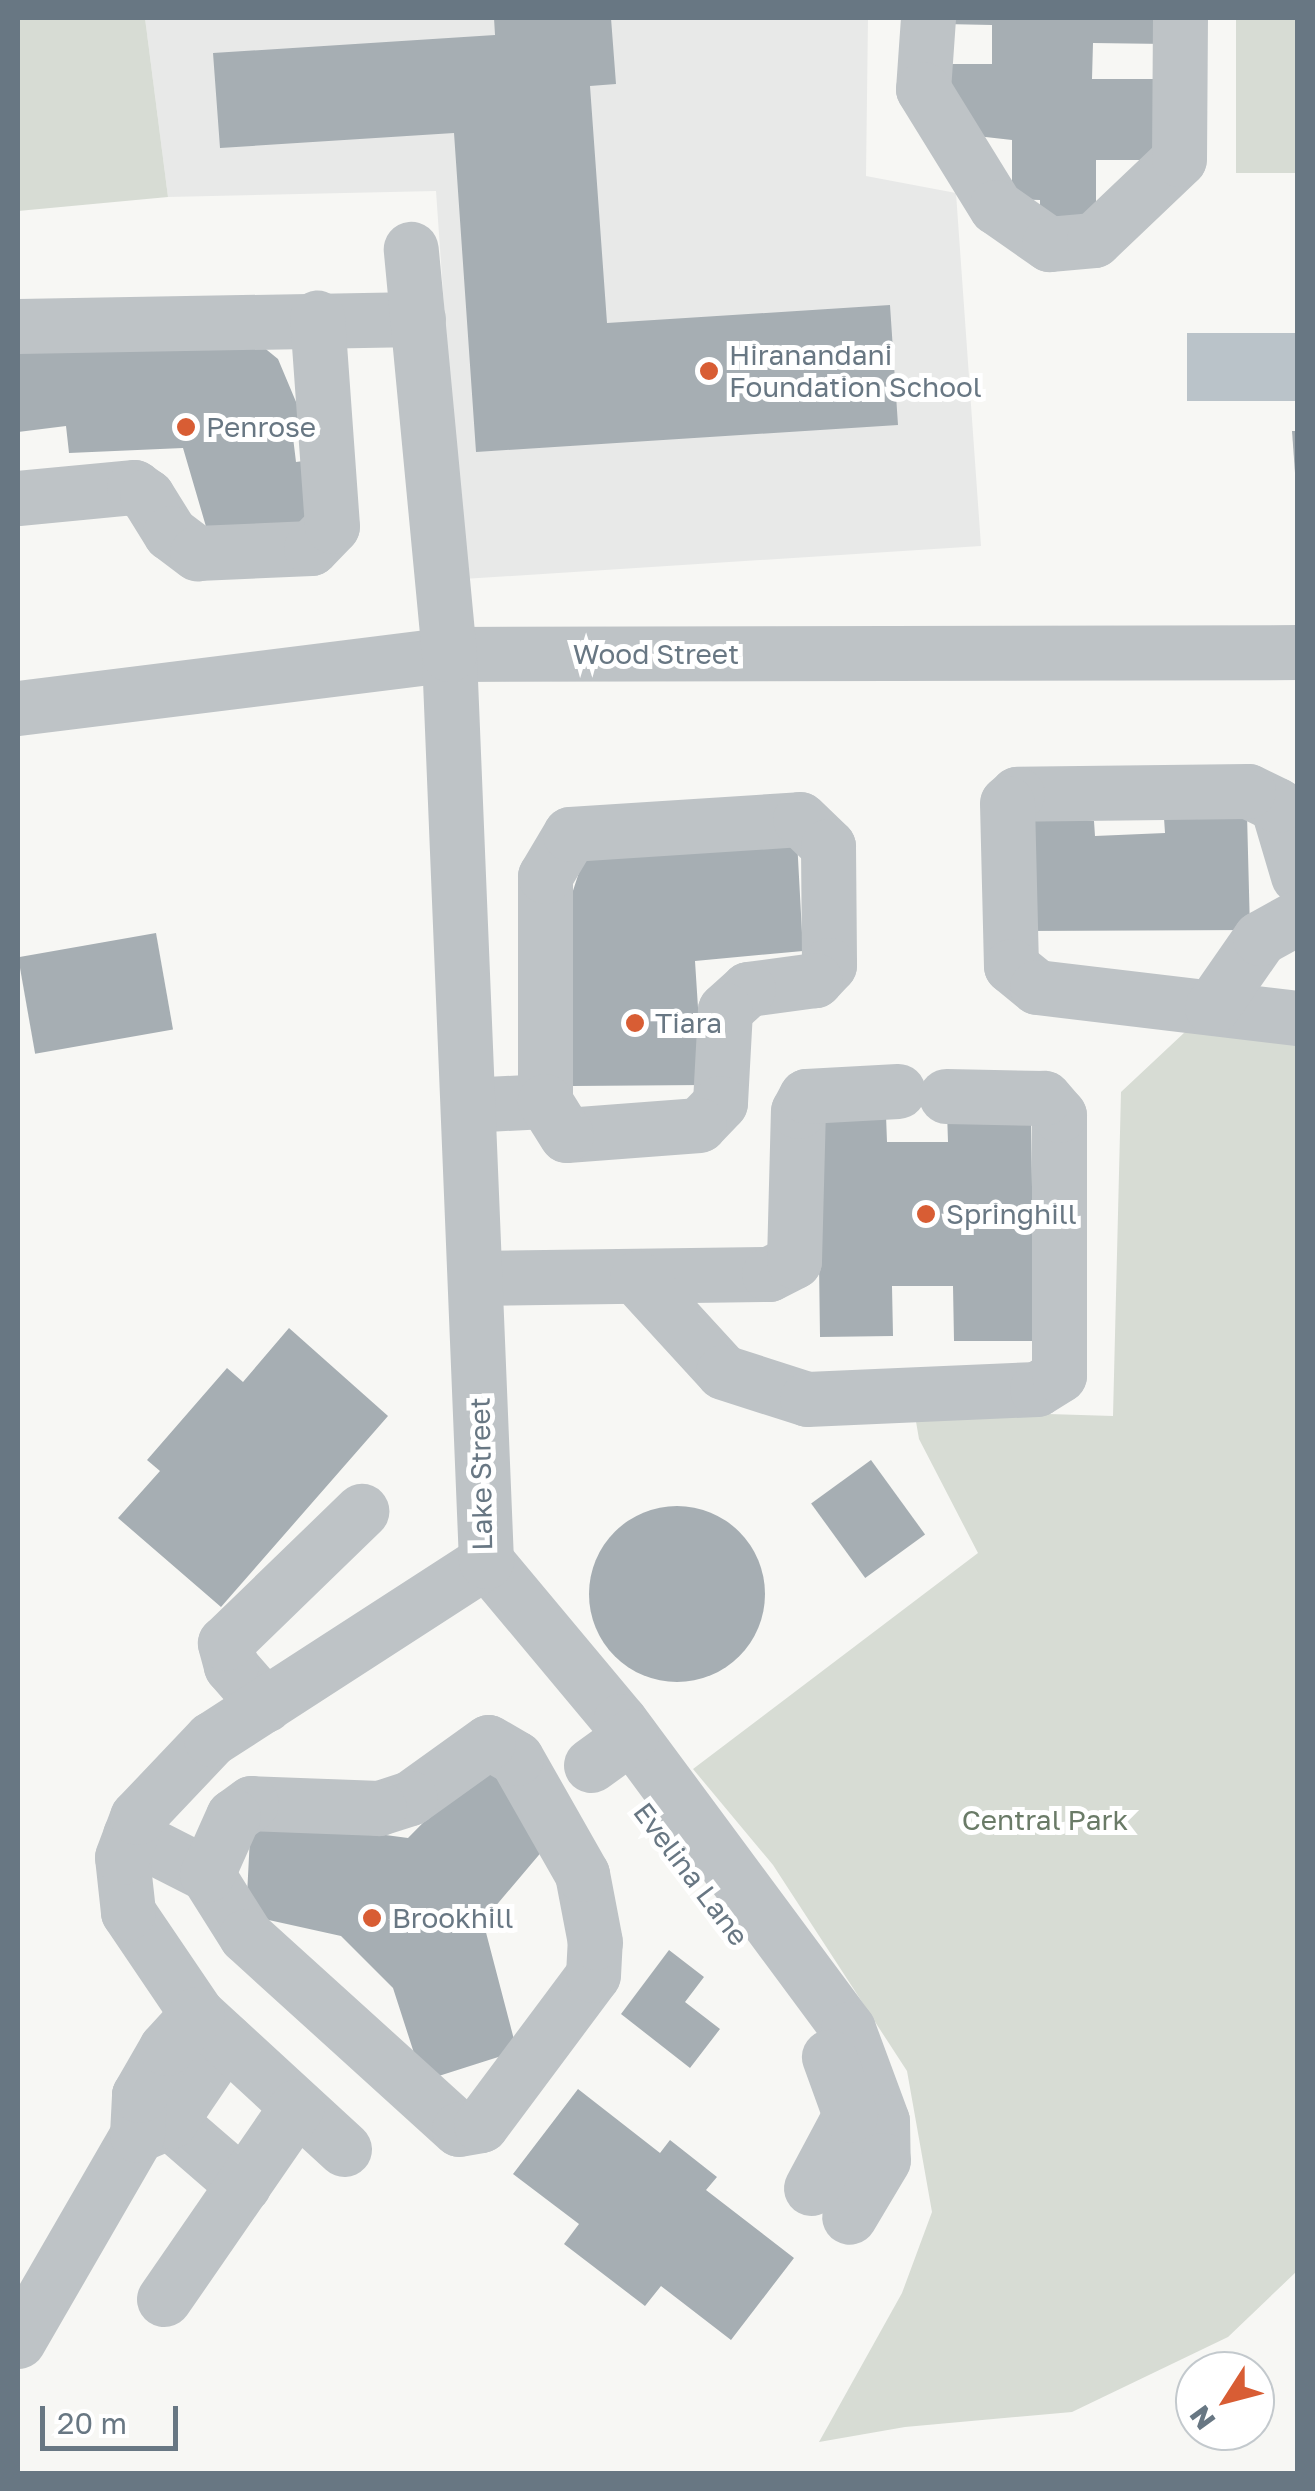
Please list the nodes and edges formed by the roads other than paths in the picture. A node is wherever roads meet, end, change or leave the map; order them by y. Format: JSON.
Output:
{"nodes":[{"id":1,"x":928,"y":18,"type":"edge"},
{"id":2,"x":1180,"y":18,"type":"edge"},
{"id":3,"x":412,"y":248,"type":"dead end"},
{"id":4,"x":317,"y":318,"type":"junction"},
{"id":5,"x":418,"y":319,"type":"junction"},
{"id":6,"x":18,"y":326,"type":"edge"},
{"id":7,"x":18,"y":498,"type":"edge"},
{"id":8,"x":1298,"y":652,"type":"edge"},
{"id":9,"x":449,"y":654,"type":"junction"},
{"id":10,"x":18,"y":708,"type":"edge"},
{"id":11,"x":1298,"y":876,"type":"edge"},
{"id":12,"x":1298,"y":917,"type":"edge"},
{"id":13,"x":1212,"y":1007,"type":"junction"},
{"id":14,"x":1298,"y":1018,"type":"edge"},
{"id":15,"x":545,"y":1101,"type":"junction"},
{"id":16,"x":468,"y":1105,"type":"junction"},
{"id":17,"x":475,"y":1278,"type":"junction"},
{"id":18,"x":637,"y":1278,"type":"junction"},
{"id":19,"x":361,"y":1511,"type":"dead end"},
{"id":20,"x":476,"y":1568,"type":"junction"},
{"id":21,"x":265,"y":1705,"type":"junction"},
{"id":22,"x":130,"y":1835,"type":"junction"},
{"id":23,"x":207,"y":1874,"type":"junction"},
{"id":24,"x":211,"y":2027,"type":"junction"},
{"id":25,"x":297,"y":2106,"type":"junction"},
{"id":26,"x":149,"y":2117,"type":"junction"},
{"id":27,"x":344,"y":2148,"type":"dead end"},
{"id":28,"x":242,"y":2185,"type":"junction"},
{"id":29,"x":839,"y":2186,"type":"dead end"},
{"id":30,"x":164,"y":2299,"type":"dead end"},
{"id":31,"x":18,"y":2341,"type":"edge"}],
"edges":[{"from":1,"to":2,"type":"street"},
{"from":3,"to":5,"type":"street","name":"Lake Street"},
{"from":4,"to":5,"type":"street"},
{"from":4,"to":6,"type":"street"},
{"from":4,"to":7,"type":"street"},
{"from":5,"to":9,"type":"street","name":"Lake Street"},
{"from":8,"to":9,"type":"street","name":"Wood Street"},
{"from":9,"to":10,"type":"street","name":"Wood Street"},
{"from":9,"to":16,"type":"street","name":"Lake Street"},
{"from":11,"to":13,"type":"street"},
{"from":12,"to":13,"type":"street"},
{"from":13,"to":14,"type":"street"},
{"from":15,"to":15,"type":"street"},
{"from":15,"to":16,"type":"street"},
{"from":16,"to":17,"type":"street","name":"Lake Street"},
{"from":17,"to":18,"type":"street"},
{"from":17,"to":20,"type":"street","name":"Lake Street"},
{"from":18,"to":18,"type":"street"},
{"from":19,"to":21,"type":"street"},
{"from":20,"to":21,"type":"street","name":"Lake Street"},
{"from":20,"to":29,"type":"street","name":"Evelina Lane"},
{"from":21,"to":22,"type":"street","name":"Lake Street"},
{"from":22,"to":23,"type":"street"},
{"from":22,"to":24,"type":"street","name":"Lake Street"},
{"from":23,"to":23,"type":"street"},
{"from":24,"to":25,"type":"street","name":"Lake Street"},
{"from":24,"to":26,"type":"street"},
{"from":25,"to":27,"type":"street","name":"Lake Street"},
{"from":25,"to":28,"type":"street"},
{"from":26,"to":28,"type":"street"},
{"from":26,"to":31,"type":"street"},
{"from":28,"to":30,"type":"street"}]}
